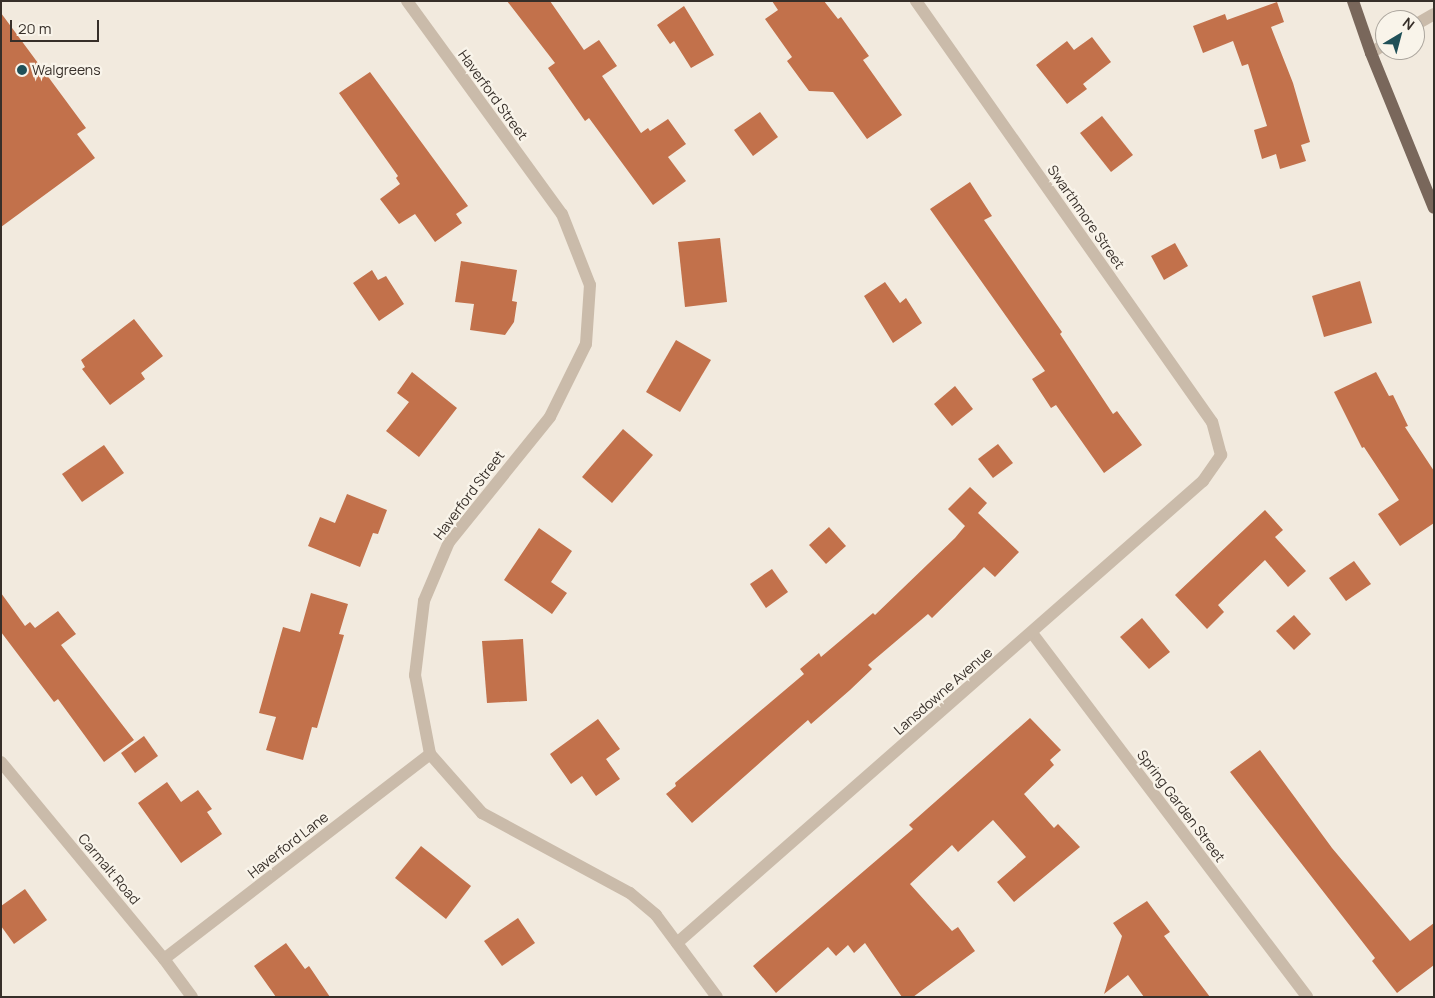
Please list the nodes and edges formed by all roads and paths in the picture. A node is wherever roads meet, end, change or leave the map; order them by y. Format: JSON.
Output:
{"nodes":[{"id":1,"x":407,"y":1,"type":"edge"},
{"id":2,"x":916,"y":1,"type":"edge"},
{"id":3,"x":1353,"y":1,"type":"edge"},
{"id":4,"x":1375,"y":50,"type":"edge"},
{"id":5,"x":1371,"y":53,"type":"junction"},
{"id":6,"x":1434,"y":208,"type":"edge"},
{"id":7,"x":1221,"y":455,"type":"joint"},
{"id":8,"x":1032,"y":633,"type":"junction"},
{"id":9,"x":430,"y":754,"type":"junction"},
{"id":10,"x":1,"y":762,"type":"edge"},
{"id":11,"x":677,"y":943,"type":"junction"},
{"id":12,"x":164,"y":959,"type":"junction"},
{"id":13,"x":192,"y":997,"type":"edge"},
{"id":14,"x":717,"y":997,"type":"edge"},
{"id":15,"x":1307,"y":997,"type":"edge"}],
"edges":[{"from":1,"to":9,"type":"street","name":"Haverford Street"},
{"from":2,"to":7,"type":"street","name":"Swarthmore Street"},
{"from":3,"to":5,"type":"main road"},
{"from":4,"to":5,"type":"street"},
{"from":5,"to":6,"type":"main road"},
{"from":7,"to":8,"type":"street","name":"Lansdowne Avenue"},
{"from":8,"to":11,"type":"street","name":"Lansdowne Avenue"},
{"from":8,"to":15,"type":"street","name":"Spring Garden Street"},
{"from":9,"to":11,"type":"street"},
{"from":9,"to":12,"type":"street","name":"Haverford Lane"},
{"from":10,"to":12,"type":"street","name":"Carmalt Road"},
{"from":11,"to":14,"type":"street"},
{"from":12,"to":13,"type":"street","name":"Carmalt Road"}]}
